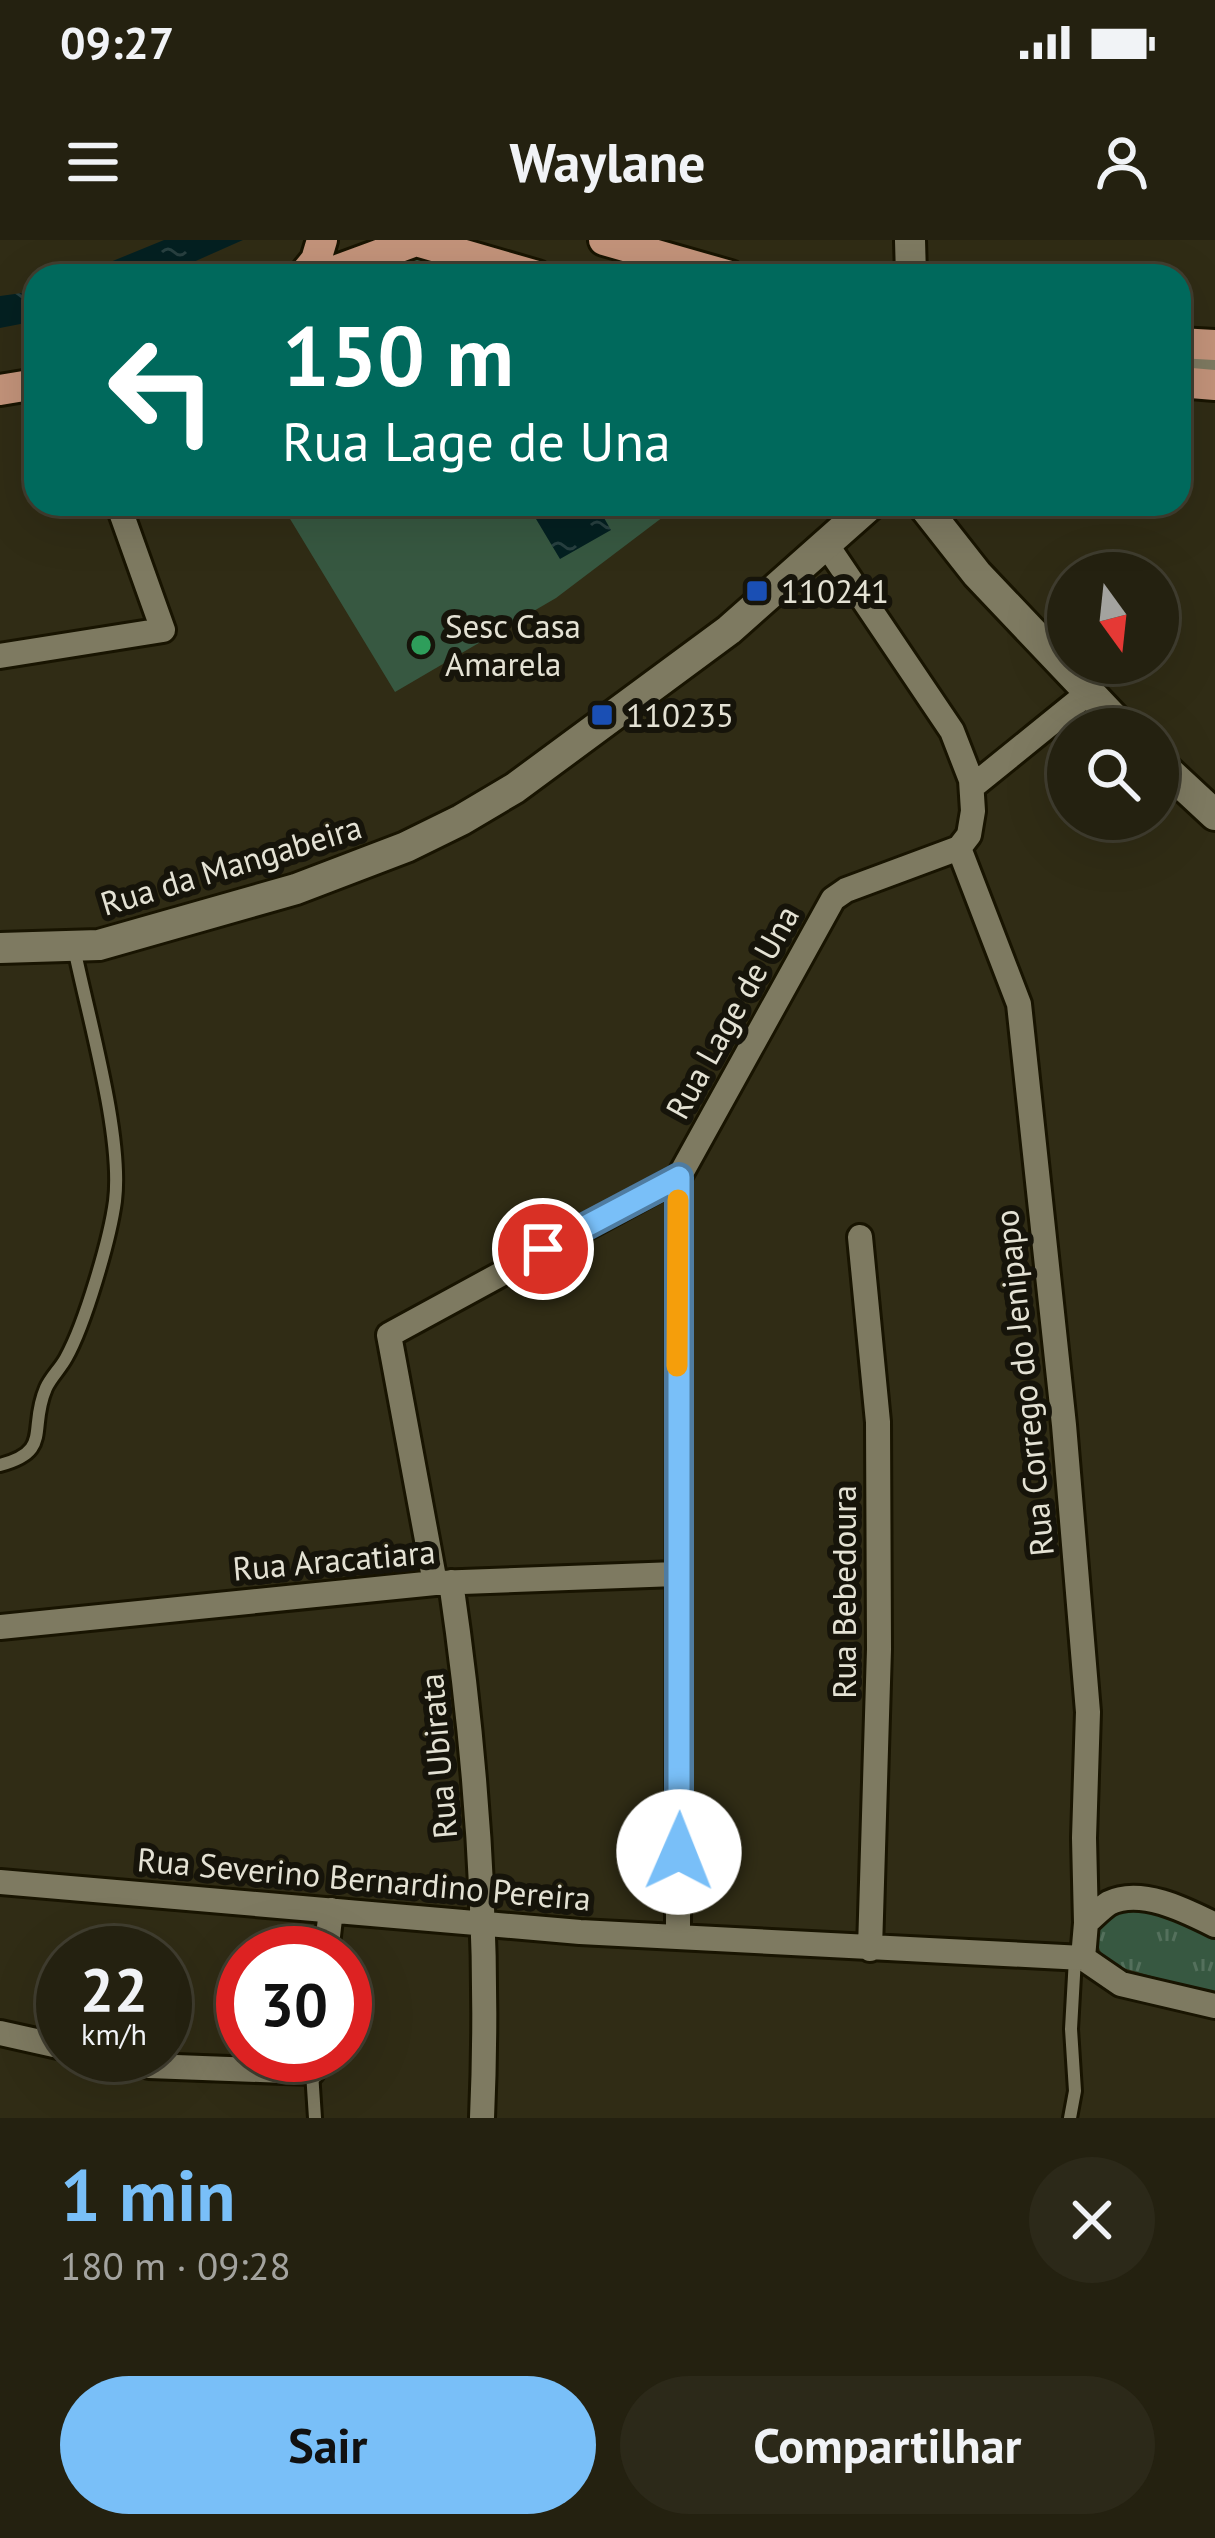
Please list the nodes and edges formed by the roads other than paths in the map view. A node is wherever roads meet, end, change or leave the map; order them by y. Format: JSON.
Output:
{"nodes":[{"id":1,"x":604,"y":240,"type":"edge"},
{"id":2,"x":414,"y":241,"type":"edge"},
{"id":3,"x":498,"y":253,"type":"edge"},
{"id":4,"x":353,"y":264,"type":"edge"},
{"id":5,"x":688,"y":264,"type":"edge"},
{"id":6,"x":122,"y":516,"type":"edge"},
{"id":7,"x":858,"y":516,"type":"edge"},
{"id":8,"x":931,"y":516,"type":"edge"},
{"id":9,"x":826,"y":544,"type":"junction"},
{"id":10,"x":0,"y":656,"type":"edge"},
{"id":11,"x":1088,"y":693,"type":"junction"},
{"id":12,"x":1103,"y":708,"type":"edge"},
{"id":13,"x":1179,"y":781,"type":"edge"},
{"id":14,"x":971,"y":787,"type":"junction"},
{"id":15,"x":1215,"y":814,"type":"edge"},
{"id":16,"x":959,"y":848,"type":"junction"},
{"id":17,"x":74,"y":947,"type":"junction"},
{"id":18,"x":0,"y":948,"type":"edge"},
{"id":19,"x":679,"y":1177,"type":"junction"},
{"id":20,"x":860,"y":1237,"type":"dead end"},
{"id":21,"x":0,"y":1466,"type":"edge"},
{"id":22,"x":676,"y":1574,"type":"junction"},
{"id":23,"x":443,"y":1582,"type":"junction"},
{"id":24,"x":0,"y":1628,"type":"edge"},
{"id":25,"x":0,"y":1882,"type":"edge"},
{"id":26,"x":331,"y":1910,"type":"junction"},
{"id":27,"x":1086,"y":1923,"type":"junction"},
{"id":28,"x":485,"y":1924,"type":"junction"},
{"id":29,"x":1215,"y":1925,"type":"edge"},
{"id":30,"x":329,"y":1926,"type":"edge"},
{"id":31,"x":678,"y":1935,"type":"junction"},
{"id":32,"x":870,"y":1949,"type":"junction"},
{"id":33,"x":1079,"y":1958,"type":"junction"},
{"id":34,"x":1215,"y":2006,"type":"edge"},
{"id":35,"x":0,"y":2032,"type":"edge"},
{"id":36,"x":36,"y":2041,"type":"edge"},
{"id":37,"x":314,"y":2082,"type":"edge"},
{"id":38,"x":315,"y":2118,"type":"edge"},
{"id":39,"x":482,"y":2118,"type":"edge"},
{"id":40,"x":1070,"y":2118,"type":"edge"}],
"edges":[{"from":1,"to":5,"type":"main road"},
{"from":2,"to":3,"type":"main road"},
{"from":2,"to":4,"type":"main road"},
{"from":6,"to":10,"type":"street"},
{"from":7,"to":9,"type":"street","name":"Rua da Mangabeira"},
{"from":8,"to":11,"type":"street"},
{"from":9,"to":14,"type":"street"},
{"from":9,"to":17,"type":"street","name":"Rua da Mangabeira"},
{"from":11,"to":12,"type":"street"},
{"from":11,"to":14,"type":"street"},
{"from":13,"to":15,"type":"street"},
{"from":14,"to":16,"type":"street"},
{"from":16,"to":19,"type":"street","name":"Rua Lage de Una"},
{"from":16,"to":27,"type":"street","name":"Rua Corrego do Jenipapo"},
{"from":17,"to":18,"type":"street","name":"Rua da Mangabeira"},
{"from":17,"to":21,"type":"lane"},
{"from":19,"to":22,"type":"street"},
{"from":19,"to":23,"type":"street","name":"Rua Ubirata"},
{"from":20,"to":32,"type":"street","name":"Rua Bebedoura"},
{"from":22,"to":23,"type":"street","name":"Rua Aracatiara"},
{"from":22,"to":31,"type":"street"},
{"from":23,"to":24,"type":"street","name":"Rua Aracatiara"},
{"from":23,"to":28,"type":"street","name":"Rua Ubirata"},
{"from":25,"to":26,"type":"street","name":"Rua Severino Bernardino Pereira"},
{"from":26,"to":28,"type":"street","name":"Rua Severino Bernardino Pereira"},
{"from":26,"to":30,"type":"street"},
{"from":27,"to":29,"type":"street"},
{"from":27,"to":33,"type":"street"},
{"from":28,"to":31,"type":"street","name":"Rua Severino Bernardino Pereira"},
{"from":28,"to":39,"type":"street","name":"Rua Ubirata"},
{"from":31,"to":32,"type":"street","name":"Rua Severino Bernardino Pereira"},
{"from":32,"to":33,"type":"street","name":"Rua Severino Bernardino Pereira"},
{"from":33,"to":34,"type":"street","name":"Rua Severino Bernardino Pereira"},
{"from":33,"to":40,"type":"lane"},
{"from":35,"to":36,"type":"street"},
{"from":37,"to":38,"type":"lane"}]}
